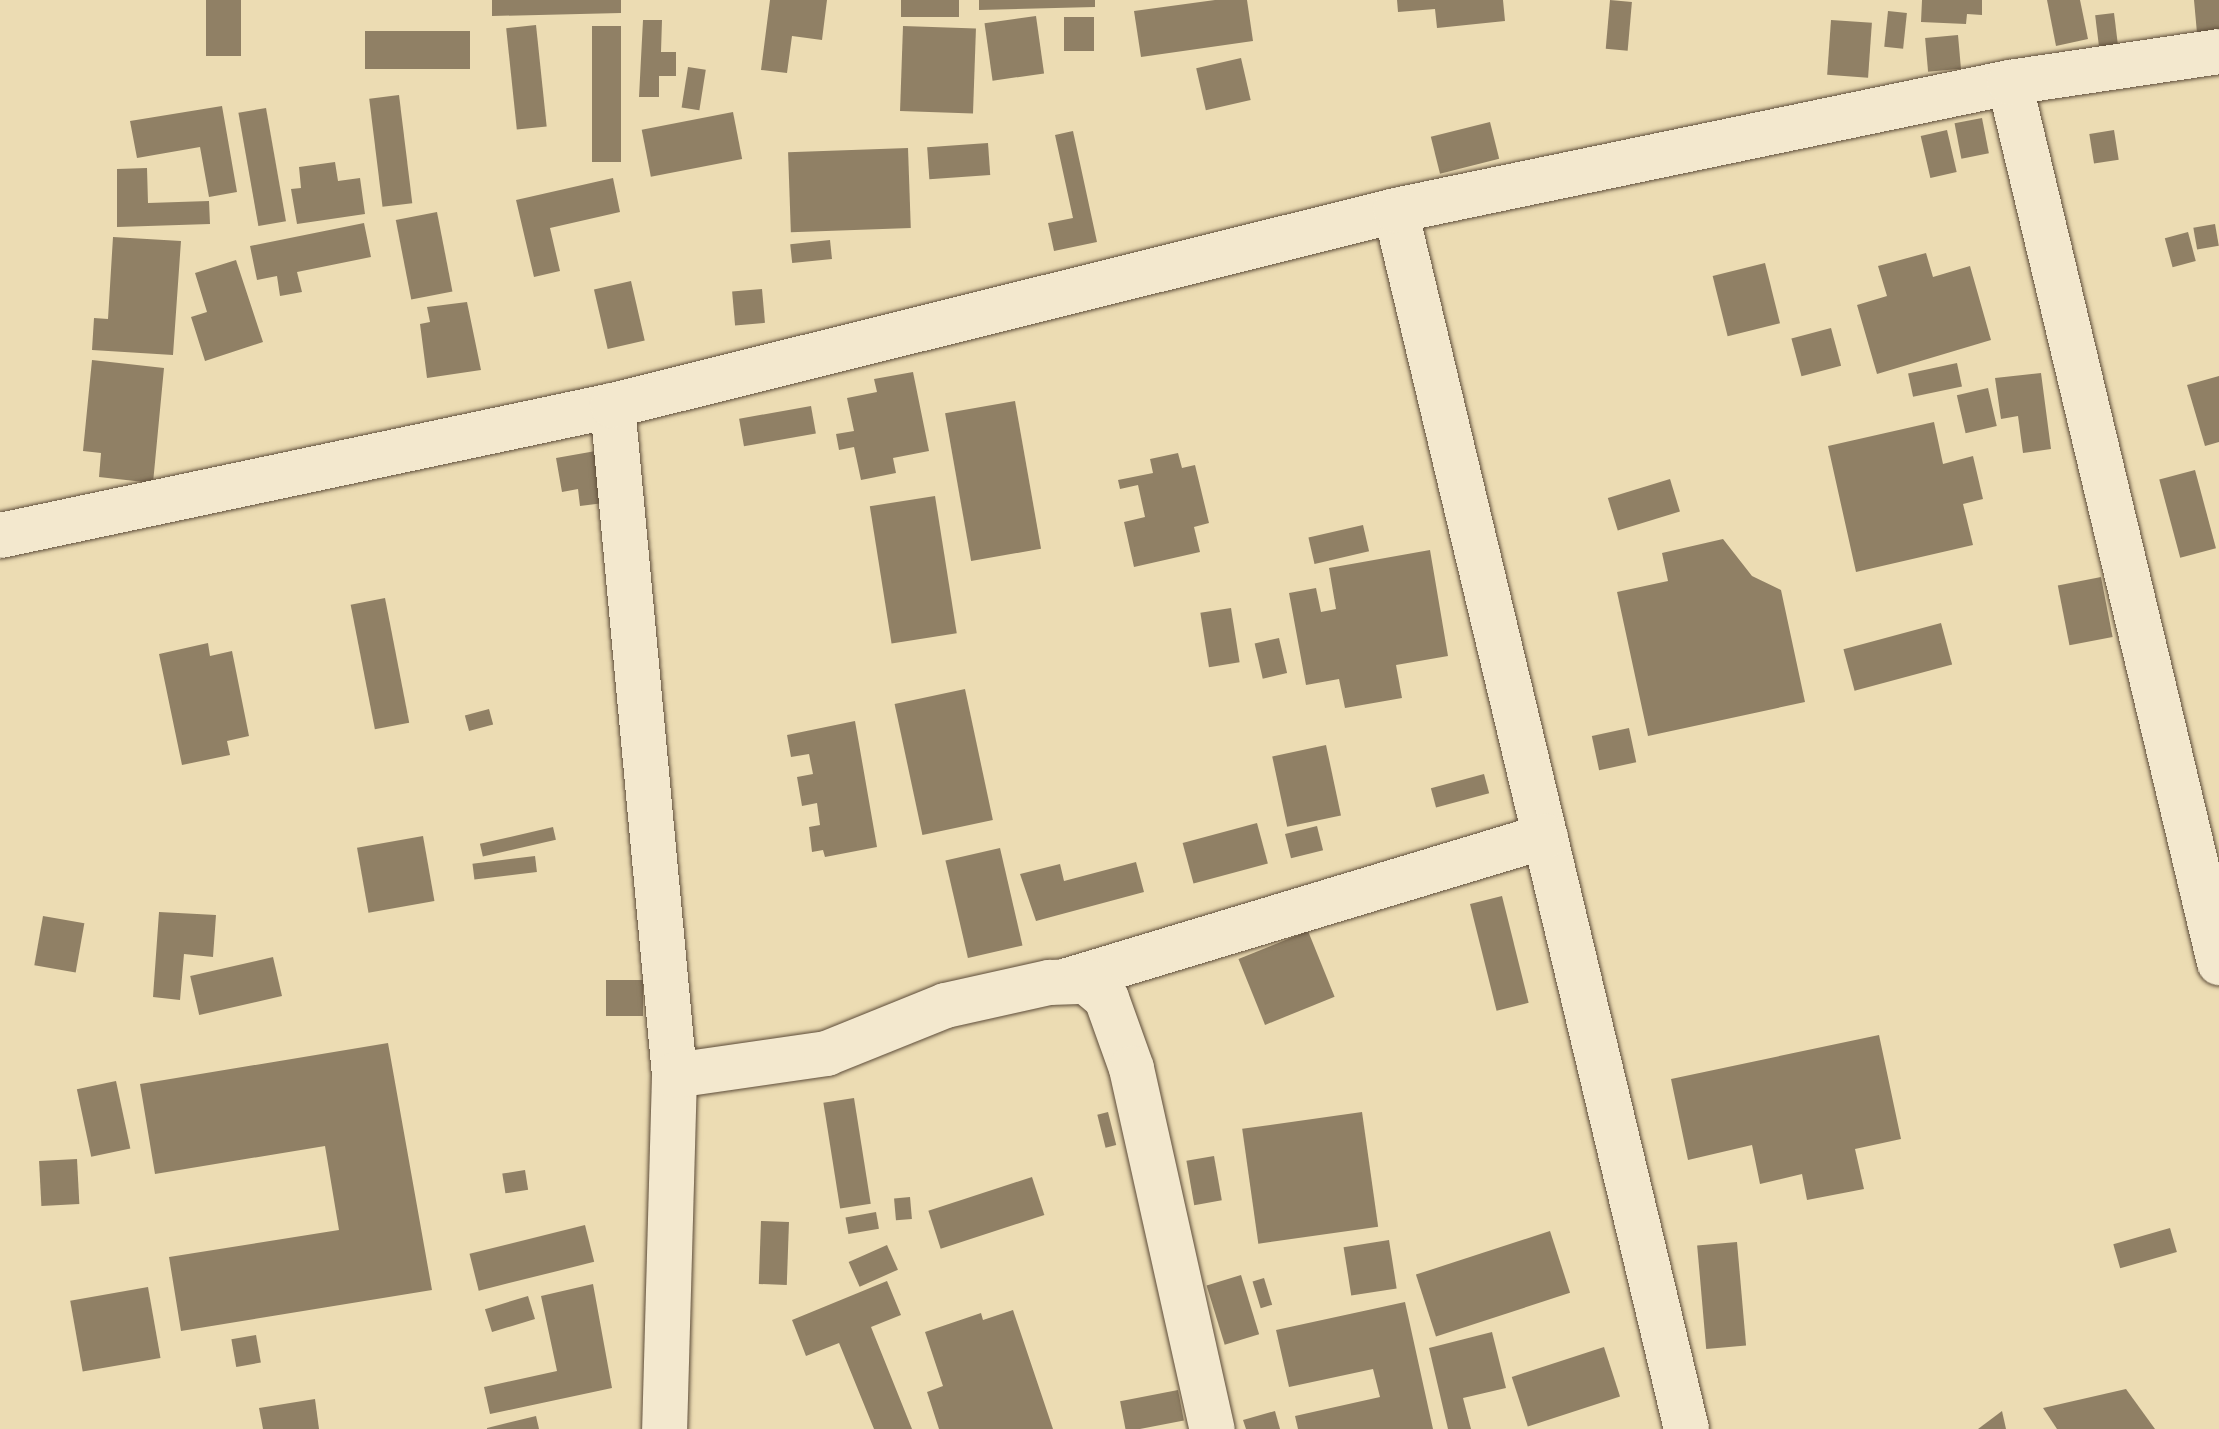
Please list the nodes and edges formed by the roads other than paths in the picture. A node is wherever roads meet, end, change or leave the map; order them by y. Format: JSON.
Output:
{"nodes":[{"id":1,"x":2219,"y":51,"type":"edge"},
{"id":2,"x":2009,"y":82,"type":"junction"},
{"id":3,"x":1395,"y":210,"type":"junction"},
{"id":4,"x":612,"y":405,"type":"junction"},
{"id":5,"x":0,"y":535,"type":"edge"},
{"id":6,"x":1545,"y":836,"type":"junction"},
{"id":7,"x":2219,"y":962,"type":"edge"},
{"id":8,"x":1067,"y":980,"type":"junction"},
{"id":9,"x":674,"y":1075,"type":"junction"},
{"id":10,"x":664,"y":1429,"type":"edge"},
{"id":11,"x":1212,"y":1429,"type":"edge"},
{"id":12,"x":1686,"y":1429,"type":"edge"}],
"edges":[{"from":1,"to":2,"type":"street"},
{"from":2,"to":3,"type":"street"},
{"from":2,"to":7,"type":"street"},
{"from":3,"to":4,"type":"street"},
{"from":3,"to":6,"type":"street"},
{"from":4,"to":5,"type":"street"},
{"from":4,"to":9,"type":"street"},
{"from":6,"to":8,"type":"street"},
{"from":6,"to":12,"type":"street"},
{"from":8,"to":9,"type":"street"},
{"from":8,"to":11,"type":"street"},
{"from":9,"to":10,"type":"street"}]}
